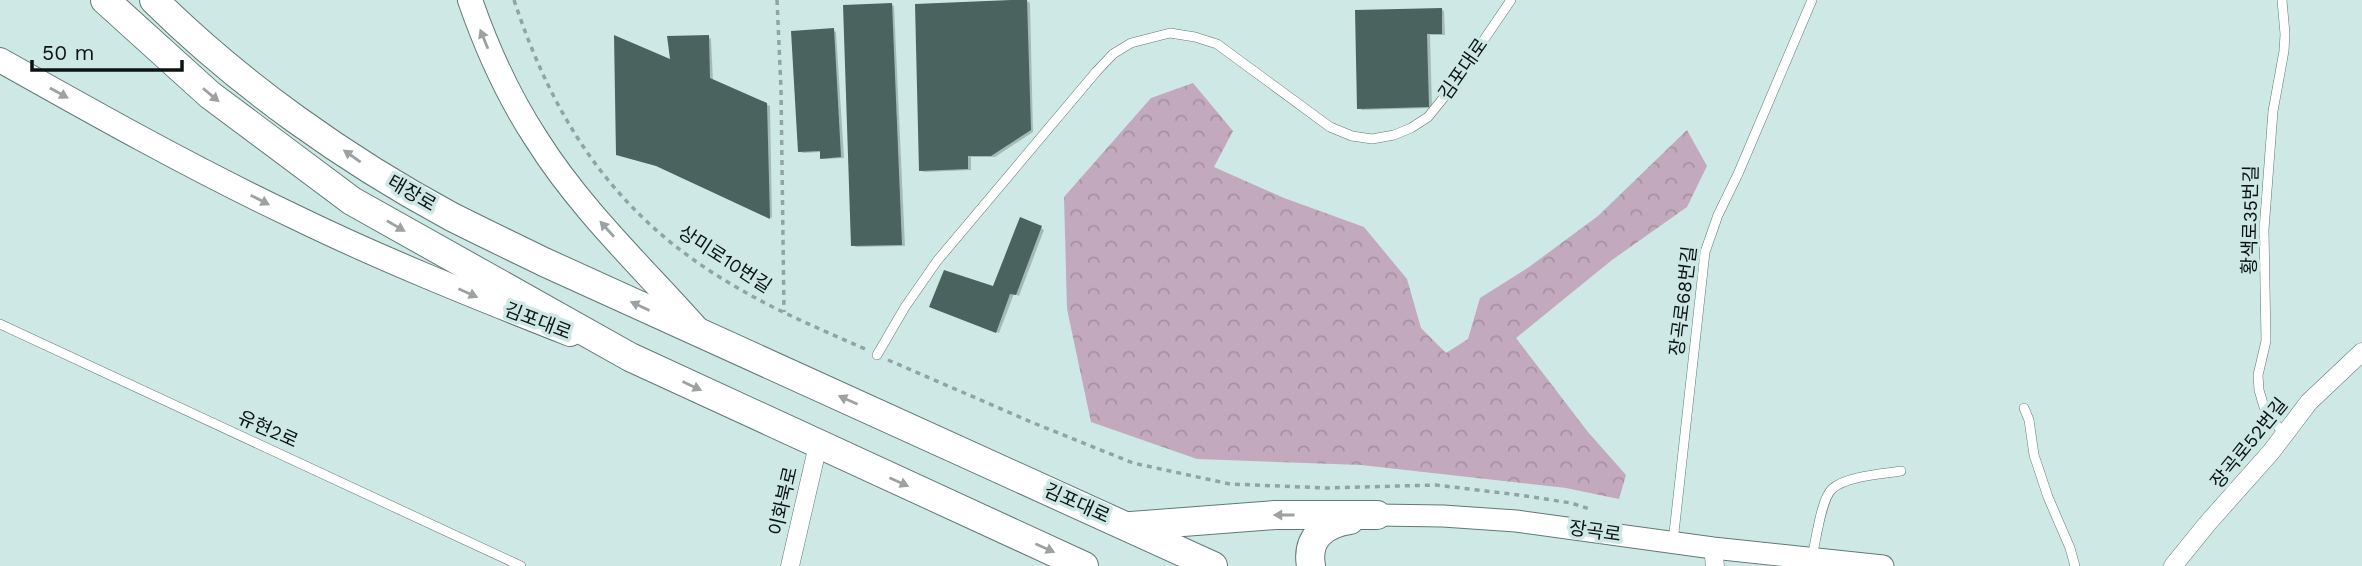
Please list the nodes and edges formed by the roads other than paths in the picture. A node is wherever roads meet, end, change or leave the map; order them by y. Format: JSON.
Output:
{"nodes":[{"id":1,"x":105,"y":0,"type":"edge"},
{"id":2,"x":154,"y":0,"type":"edge"},
{"id":3,"x":470,"y":0,"type":"edge"},
{"id":4,"x":1511,"y":0,"type":"edge"},
{"id":5,"x":1812,"y":0,"type":"edge"},
{"id":6,"x":2283,"y":0,"type":"edge"},
{"id":7,"x":0,"y":60,"type":"edge"},
{"id":8,"x":0,"y":324,"type":"edge"},
{"id":9,"x":702,"y":334,"type":"junction"},
{"id":10,"x":2362,"y":352,"type":"edge"},
{"id":11,"x":877,"y":355,"type":"road end"},
{"id":12,"x":631,"y":357,"type":"junction"},
{"id":13,"x":2024,"y":408,"type":"dead end"},
{"id":14,"x":2284,"y":435,"type":"junction"},
{"id":15,"x":818,"y":445,"type":"junction"},
{"id":16,"x":1901,"y":471,"type":"dead end"},
{"id":17,"x":1377,"y":516,"type":"junction"},
{"id":18,"x":1130,"y":526,"type":"junction"},
{"id":19,"x":1673,"y":542,"type":"junction"},
{"id":20,"x":1812,"y":557,"type":"junction"},
{"id":21,"x":1711,"y":560,"type":"edge"},
{"id":22,"x":521,"y":566,"type":"edge"},
{"id":23,"x":790,"y":566,"type":"edge"},
{"id":24,"x":1084,"y":566,"type":"edge"},
{"id":25,"x":1213,"y":566,"type":"edge"},
{"id":26,"x":1311,"y":566,"type":"edge"},
{"id":27,"x":1883,"y":566,"type":"edge"},
{"id":28,"x":2075,"y":566,"type":"edge"},
{"id":29,"x":2173,"y":566,"type":"edge"}],
"edges":[{"from":1,"to":12,"type":"main road","name":"태장로","one_way":true},
{"from":9,"to":2,"type":"main road","name":"태장로","one_way":true},
{"from":9,"to":3,"type":"main road","name":"김포대로","one_way":true},
{"from":4,"to":11,"type":"lane","name":"김포대로"},
{"from":5,"to":19,"type":"lane","name":"장곡로68번길"},
{"from":6,"to":14,"type":"lane","name":"황색로35번길"},
{"from":7,"to":12,"type":"main road","name":"김포대로","one_way":true},
{"from":8,"to":22,"type":"lane","name":"유현2로"},
{"from":18,"to":9,"type":"main road","name":"김포대로","one_way":true},
{"from":10,"to":14,"type":"street","name":"장곡로52번길"},
{"from":12,"to":15,"type":"main road","name":"김포대로","one_way":true},
{"from":13,"to":28,"type":"lane"},
{"from":14,"to":29,"type":"street","name":"장곡로52번길"},
{"from":15,"to":23,"type":"street","name":"이화북로"},
{"from":15,"to":24,"type":"main road","name":"김포대로","one_way":true},
{"from":16,"to":20,"type":"lane"},
{"from":17,"to":18,"type":"main road","one_way":true},
{"from":17,"to":19,"type":"street","name":"장곡로"},
{"from":17,"to":26,"type":"main road"},
{"from":18,"to":25,"type":"main road","name":"김포대로"},
{"from":19,"to":21,"type":"street","name":"장곡로"},
{"from":20,"to":21,"type":"street","name":"장곡로"},
{"from":20,"to":27,"type":"street","name":"장곡로"}]}
